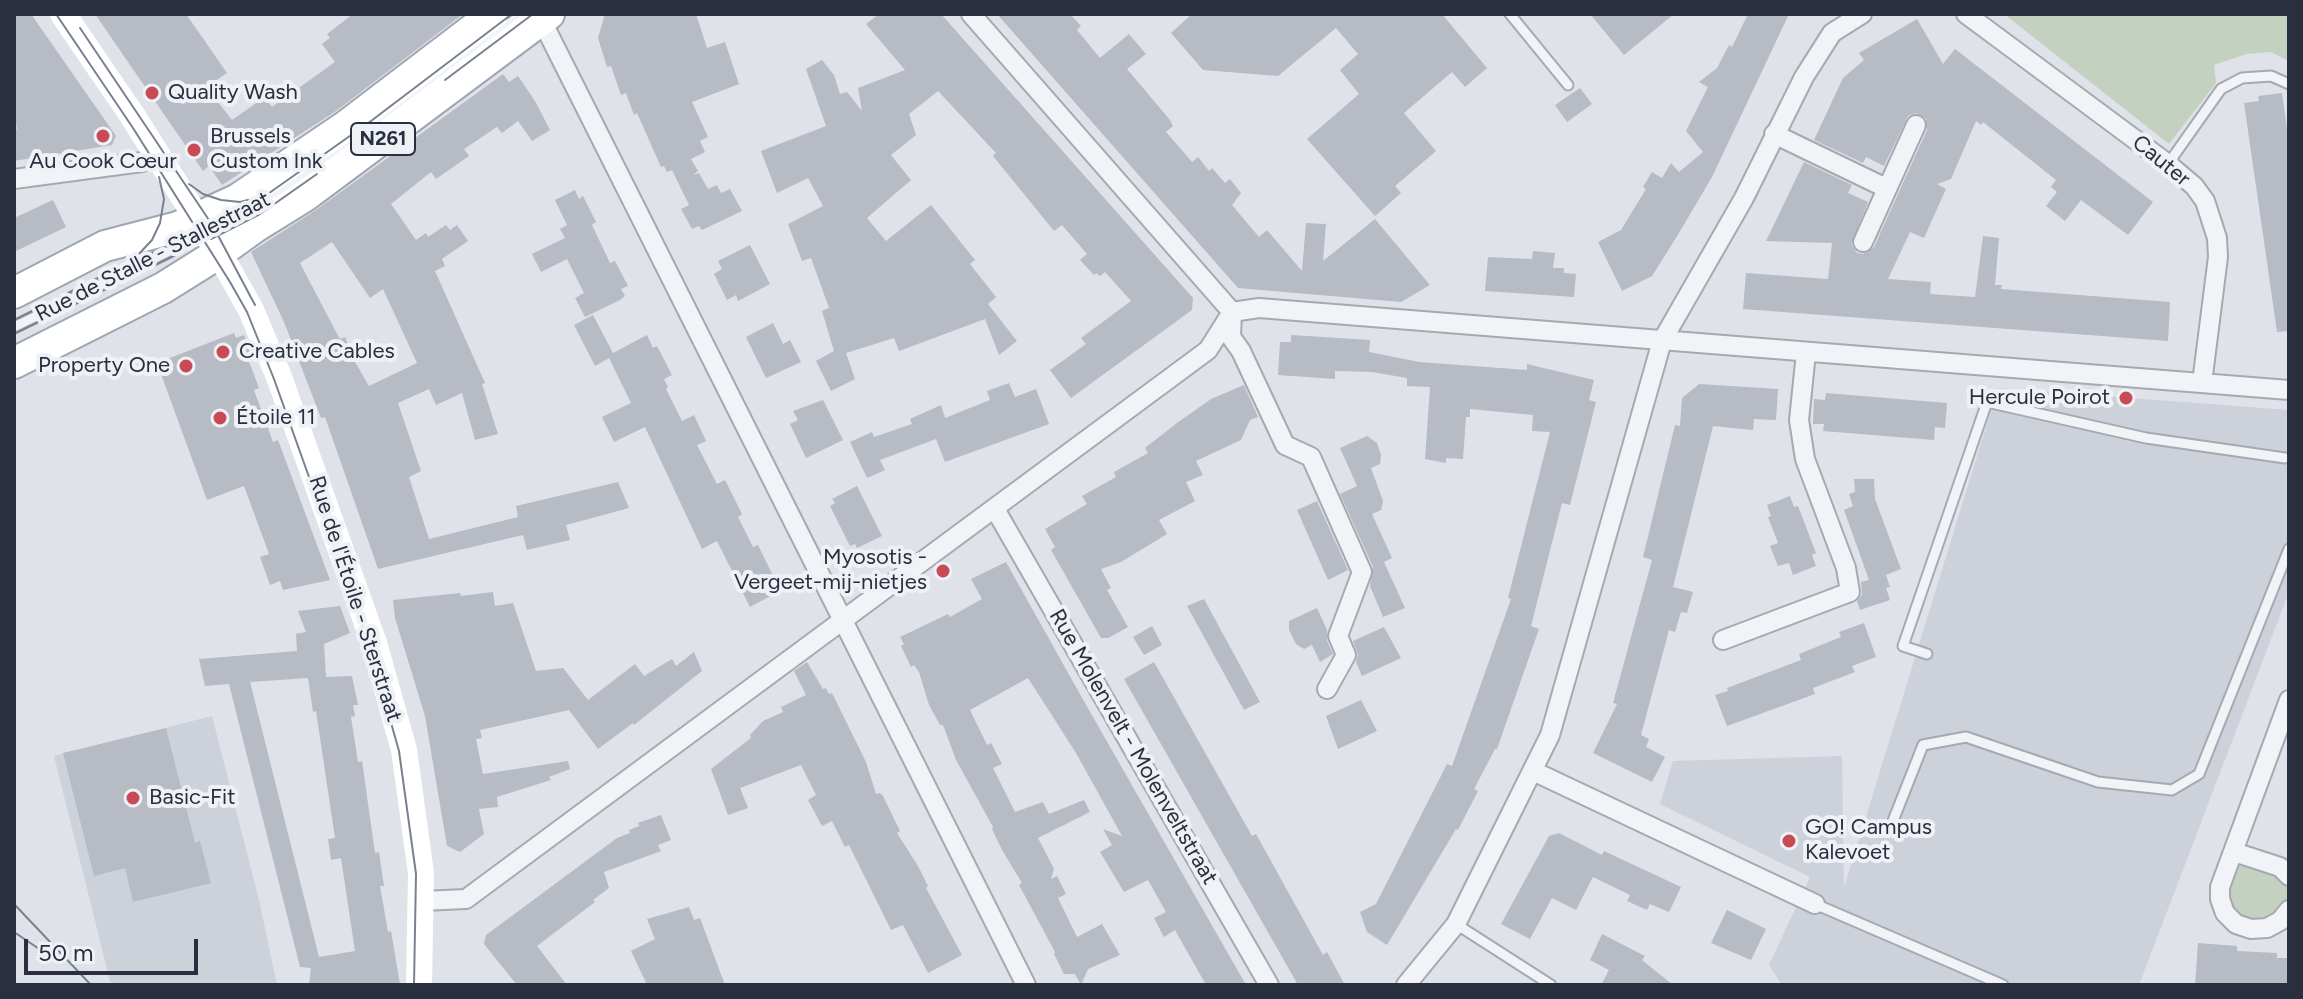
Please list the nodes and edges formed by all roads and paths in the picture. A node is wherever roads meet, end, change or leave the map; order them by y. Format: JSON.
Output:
{"nodes":[{"id":1,"x":63,"y":14,"type":"edge"},
{"id":2,"x":493,"y":14,"type":"edge"},
{"id":3,"x":971,"y":14,"type":"edge"},
{"id":4,"x":1510,"y":14,"type":"edge"},
{"id":5,"x":1862,"y":14,"type":"edge"},
{"id":6,"x":1966,"y":14,"type":"edge"},
{"id":7,"x":539,"y":15,"type":"edge"},
{"id":8,"x":2289,"y":84,"type":"edge"},
{"id":9,"x":1568,"y":85,"type":"dead end"},
{"id":10,"x":1916,"y":125,"type":"dead end"},
{"id":11,"x":1774,"y":134,"type":"junction"},
{"id":12,"x":158,"y":154,"type":"junction"},
{"id":13,"x":2168,"y":164,"type":"junction"},
{"id":14,"x":14,"y":179,"type":"edge"},
{"id":15,"x":1886,"y":188,"type":"junction"},
{"id":16,"x":208,"y":235,"type":"junction"},
{"id":17,"x":1863,"y":242,"type":"dead end"},
{"id":18,"x":14,"y":293,"type":"edge"},
{"id":19,"x":1232,"y":312,"type":"junction"},
{"id":20,"x":14,"y":327,"type":"edge"},
{"id":21,"x":1662,"y":341,"type":"junction"},
{"id":22,"x":1806,"y":353,"type":"junction"},
{"id":23,"x":14,"y":363,"type":"edge"},
{"id":24,"x":2202,"y":383,"type":"junction"},
{"id":25,"x":2289,"y":390,"type":"edge"},
{"id":26,"x":2285,"y":458,"type":"dead end"},
{"id":27,"x":995,"y":509,"type":"junction"},
{"id":28,"x":2289,"y":549,"type":"edge"},
{"id":29,"x":844,"y":621,"type":"junction"},
{"id":30,"x":1723,"y":640,"type":"dead end"},
{"id":31,"x":1927,"y":654,"type":"dead end"},
{"id":32,"x":1327,"y":689,"type":"dead end"},
{"id":33,"x":2289,"y":700,"type":"edge"},
{"id":34,"x":1533,"y":771,"type":"junction"},
{"id":35,"x":1889,"y":831,"type":"dead end"},
{"id":36,"x":2234,"y":852,"type":"junction"},
{"id":37,"x":2289,"y":876,"type":"edge"},
{"id":38,"x":422,"y":901,"type":"junction"},
{"id":39,"x":1815,"y":904,"type":"joint"},
{"id":40,"x":2289,"y":910,"type":"edge"},
{"id":41,"x":1456,"y":924,"type":"junction"},
{"id":42,"x":419,"y":985,"type":"edge"},
{"id":43,"x":1026,"y":985,"type":"edge"},
{"id":44,"x":1269,"y":985,"type":"edge"},
{"id":45,"x":1406,"y":985,"type":"edge"},
{"id":46,"x":1551,"y":985,"type":"edge"},
{"id":47,"x":2003,"y":985,"type":"edge"}],
"edges":[{"from":1,"to":12,"type":"street","name":"Rue de l'Étoile - Sterstraat"},
{"from":2,"to":16,"type":"main road","name":"Rue de Stalle - Stallestraat","number":"N261"},
{"from":3,"to":19,"type":"street"},
{"from":4,"to":9,"type":"lane"},
{"from":5,"to":11,"type":"street"},
{"from":6,"to":13,"type":"street","name":"Cauter"},
{"from":7,"to":16,"type":"main road","name":"Rue de Stalle - Stallestraat","number":"N261"},
{"from":7,"to":29,"type":"street"},
{"from":8,"to":13,"type":"lane"},
{"from":10,"to":15,"type":"street"},
{"from":11,"to":15,"type":"street"},
{"from":11,"to":21,"type":"street"},
{"from":12,"to":14,"type":"street"},
{"from":12,"to":16,"type":"street","name":"Rue de l'Étoile - Sterstraat"},
{"from":13,"to":24,"type":"street","name":"Cauter"},
{"from":15,"to":17,"type":"street"},
{"from":16,"to":18,"type":"main road","name":"Rue de Stalle - Stallestraat","number":"N261"},
{"from":16,"to":20,"type":"lane","name":"Rue de Stalle - Stallestraat"},
{"from":16,"to":23,"type":"main road","name":"Rue de Stalle - Stallestraat","number":"N261"},
{"from":16,"to":38,"type":"street","name":"Rue de l'Étoile - Sterstraat"},
{"from":19,"to":21,"type":"street"},
{"from":19,"to":27,"type":"street"},
{"from":19,"to":32,"type":"street"},
{"from":21,"to":22,"type":"street"},
{"from":21,"to":34,"type":"street"},
{"from":22,"to":24,"type":"street"},
{"from":22,"to":30,"type":"street"},
{"from":24,"to":25,"type":"street"},
{"from":26,"to":31,"type":"lane"},
{"from":27,"to":29,"type":"street"},
{"from":27,"to":44,"type":"street","name":"Rue Molenvelt - Molenveltstraat"},
{"from":28,"to":35,"type":"lane"},
{"from":29,"to":38,"type":"street"},
{"from":29,"to":43,"type":"street"},
{"from":33,"to":36,"type":"street"},
{"from":34,"to":39,"type":"street"},
{"from":34,"to":41,"type":"street"},
{"from":36,"to":37,"type":"street"},
{"from":36,"to":40,"type":"street"},
{"from":38,"to":42,"type":"street","name":"Rue de l'Étoile - Sterstraat"},
{"from":39,"to":47,"type":"lane"},
{"from":41,"to":45,"type":"street"},
{"from":41,"to":46,"type":"lane"}]}
